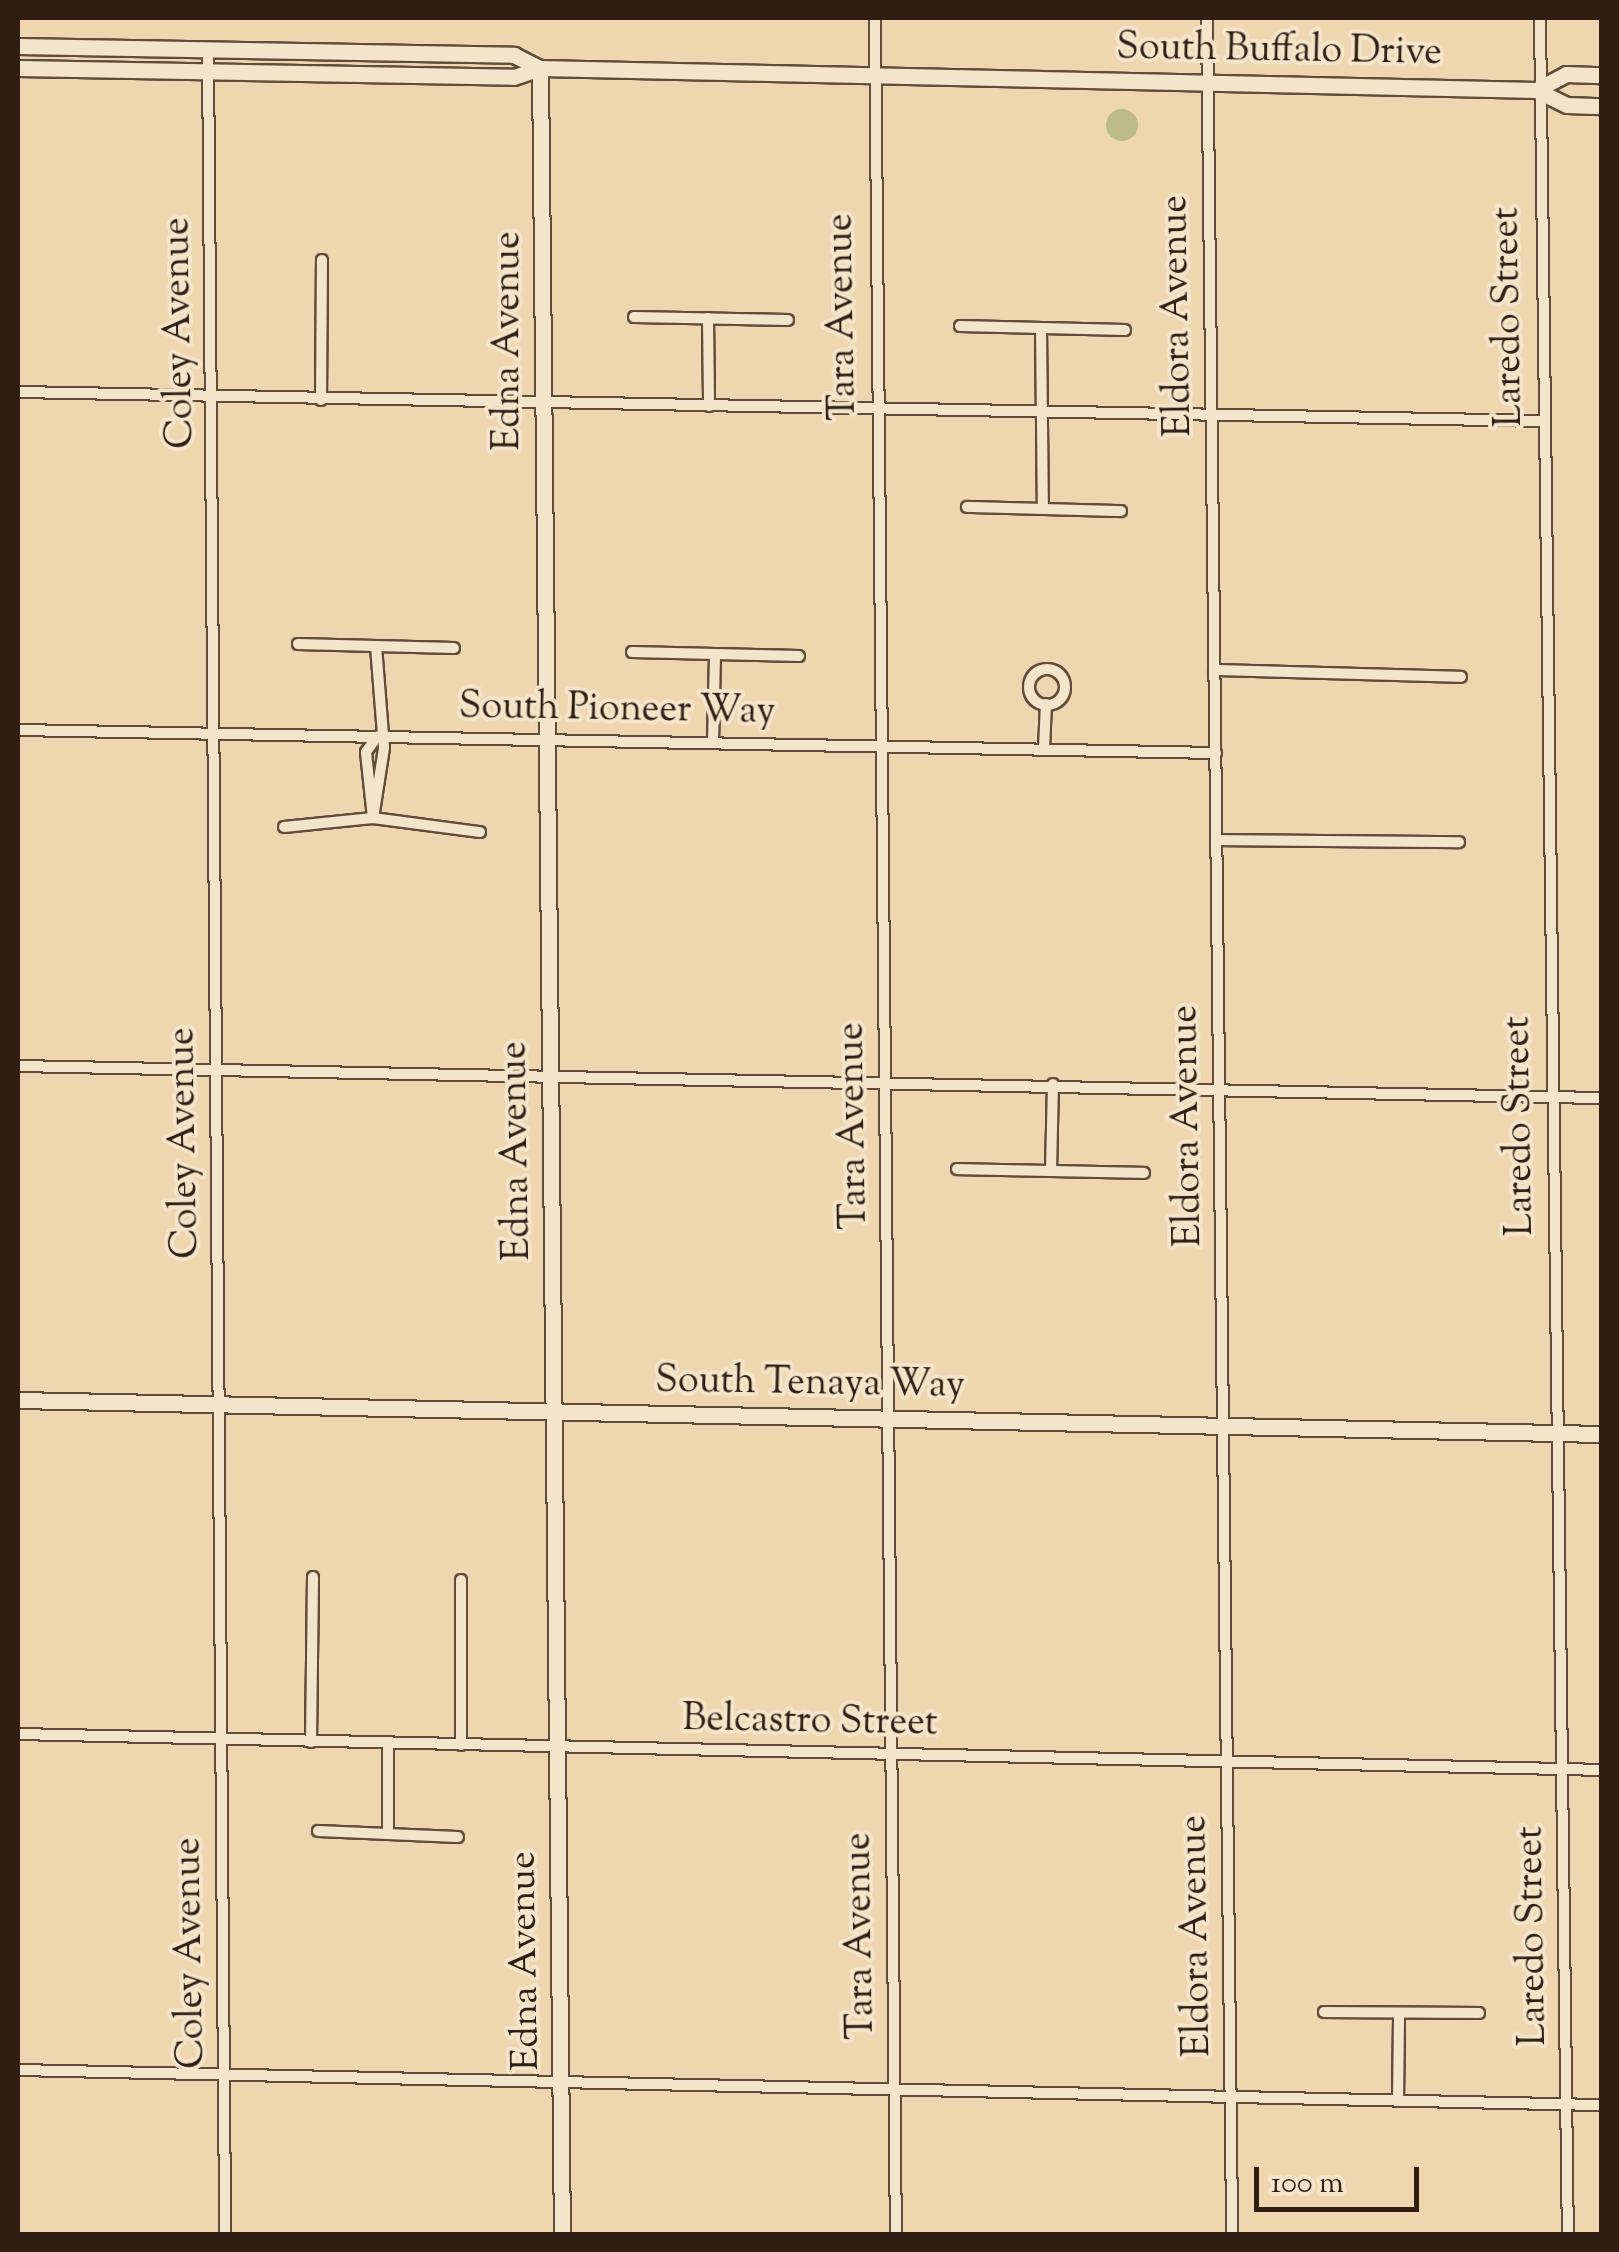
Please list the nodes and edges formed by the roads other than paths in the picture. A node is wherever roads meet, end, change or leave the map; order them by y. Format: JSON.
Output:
{"nodes":[{"id":1,"x":874,"y":18,"type":"edge"},
{"id":2,"x":1207,"y":18,"type":"edge"},
{"id":3,"x":1540,"y":18,"type":"edge"},
{"id":4,"x":18,"y":46,"type":"edge"},
{"id":5,"x":208,"y":52,"type":"junction"},
{"id":6,"x":18,"y":68,"type":"edge"},
{"id":7,"x":540,"y":68,"type":"junction"},
{"id":8,"x":208,"y":72,"type":"junction"},
{"id":9,"x":1602,"y":75,"type":"edge"},
{"id":10,"x":872,"y":76,"type":"junction"},
{"id":11,"x":1204,"y":83,"type":"junction"},
{"id":12,"x":1536,"y":90,"type":"junction"},
{"id":13,"x":1602,"y":106,"type":"edge"},
{"id":14,"x":322,"y":260,"type":"dead end"},
{"id":15,"x":634,"y":317,"type":"dead end"},
{"id":16,"x":708,"y":318,"type":"junction"},
{"id":17,"x":788,"y":320,"type":"dead end"},
{"id":18,"x":960,"y":326,"type":"dead end"},
{"id":19,"x":1041,"y":328,"type":"junction"},
{"id":20,"x":1125,"y":330,"type":"dead end"},
{"id":21,"x":18,"y":392,"type":"edge"},
{"id":22,"x":212,"y":397,"type":"junction"},
{"id":23,"x":321,"y":400,"type":"junction"},
{"id":24,"x":543,"y":402,"type":"junction"},
{"id":25,"x":709,"y":406,"type":"junction"},
{"id":26,"x":876,"y":410,"type":"junction"},
{"id":27,"x":1042,"y":414,"type":"junction"},
{"id":28,"x":1210,"y":418,"type":"junction"},
{"id":29,"x":1542,"y":421,"type":"junction"},
{"id":30,"x":967,"y":507,"type":"dead end"},
{"id":31,"x":1043,"y":508,"type":"junction"},
{"id":32,"x":1121,"y":510,"type":"dead end"},
{"id":33,"x":298,"y":644,"type":"dead end"},
{"id":34,"x":376,"y":646,"type":"junction"},
{"id":35,"x":454,"y":648,"type":"dead end"},
{"id":36,"x":632,"y":652,"type":"dead end"},
{"id":37,"x":715,"y":654,"type":"junction"},
{"id":38,"x":799,"y":656,"type":"dead end"},
{"id":39,"x":1214,"y":670,"type":"junction"},
{"id":40,"x":1461,"y":677,"type":"dead end"},
{"id":41,"x":1046,"y":704,"type":"dead end"},
{"id":42,"x":18,"y":730,"type":"edge"},
{"id":43,"x":213,"y":734,"type":"junction"},
{"id":44,"x":377,"y":736,"type":"junction"},
{"id":45,"x":546,"y":740,"type":"junction"},
{"id":46,"x":713,"y":743,"type":"junction"},
{"id":47,"x":880,"y":746,"type":"junction"},
{"id":48,"x":1044,"y":749,"type":"junction"},
{"id":49,"x":1216,"y":752,"type":"junction"},
{"id":50,"x":373,"y":818,"type":"junction"},
{"id":51,"x":284,"y":827,"type":"dead end"},
{"id":52,"x":480,"y":832,"type":"dead end"},
{"id":53,"x":1216,"y":840,"type":"junction"},
{"id":54,"x":1459,"y":842,"type":"dead end"},
{"id":55,"x":18,"y":1066,"type":"edge"},
{"id":56,"x":215,"y":1070,"type":"junction"},
{"id":57,"x":550,"y":1076,"type":"junction"},
{"id":58,"x":884,"y":1082,"type":"junction"},
{"id":59,"x":1052,"y":1084,"type":"junction"},
{"id":60,"x":1218,"y":1090,"type":"junction"},
{"id":61,"x":1551,"y":1096,"type":"junction"},
{"id":62,"x":1602,"y":1098,"type":"edge"},
{"id":63,"x":957,"y":1170,"type":"dead end"},
{"id":64,"x":1051,"y":1171,"type":"junction"},
{"id":65,"x":1144,"y":1173,"type":"dead end"},
{"id":66,"x":18,"y":1400,"type":"edge"},
{"id":67,"x":218,"y":1404,"type":"junction"},
{"id":68,"x":554,"y":1412,"type":"junction"},
{"id":69,"x":888,"y":1419,"type":"junction"},
{"id":70,"x":1222,"y":1426,"type":"junction"},
{"id":71,"x":1555,"y":1433,"type":"junction"},
{"id":72,"x":1602,"y":1434,"type":"edge"},
{"id":73,"x":313,"y":1577,"type":"dead end"},
{"id":74,"x":461,"y":1580,"type":"dead end"},
{"id":75,"x":18,"y":1734,"type":"edge"},
{"id":76,"x":220,"y":1740,"type":"junction"},
{"id":77,"x":311,"y":1742,"type":"junction"},
{"id":78,"x":388,"y":1744,"type":"junction"},
{"id":79,"x":461,"y":1745,"type":"junction"},
{"id":80,"x":556,"y":1748,"type":"junction"},
{"id":81,"x":891,"y":1755,"type":"junction"},
{"id":82,"x":1226,"y":1762,"type":"junction"},
{"id":83,"x":1561,"y":1769,"type":"junction"},
{"id":84,"x":1602,"y":1770,"type":"edge"},
{"id":85,"x":318,"y":1832,"type":"dead end"},
{"id":86,"x":388,"y":1834,"type":"junction"},
{"id":87,"x":458,"y":1837,"type":"dead end"},
{"id":88,"x":1324,"y":2012,"type":"dead end"},
{"id":89,"x":1399,"y":2013,"type":"junction"},
{"id":90,"x":1479,"y":2013,"type":"dead end"},
{"id":91,"x":18,"y":2070,"type":"edge"},
{"id":92,"x":224,"y":2073,"type":"junction"},
{"id":93,"x":561,"y":2080,"type":"junction"},
{"id":94,"x":894,"y":2091,"type":"junction"},
{"id":95,"x":1230,"y":2098,"type":"junction"},
{"id":96,"x":1398,"y":2101,"type":"junction"},
{"id":97,"x":1566,"y":2105,"type":"junction"},
{"id":98,"x":1602,"y":2105,"type":"edge"},
{"id":99,"x":225,"y":2234,"type":"edge"},
{"id":100,"x":562,"y":2234,"type":"edge"},
{"id":101,"x":896,"y":2234,"type":"edge"},
{"id":102,"x":1232,"y":2234,"type":"edge"},
{"id":103,"x":1568,"y":2234,"type":"edge"}],
"edges":[{"from":1,"to":10,"type":"street","name":"Tara Avenue"},
{"from":2,"to":11,"type":"street","name":"Eldora Avenue"},
{"from":3,"to":12,"type":"street","name":"Laredo Street"},
{"from":4,"to":5,"type":"street","name":"South Buffalo Drive"},
{"from":5,"to":7,"type":"street","name":"South Buffalo Drive"},
{"from":5,"to":8,"type":"street","name":"Coley Avenue"},
{"from":6,"to":8,"type":"street","name":"South Buffalo Drive"},
{"from":7,"to":8,"type":"street","name":"South Buffalo Drive"},
{"from":7,"to":10,"type":"street","name":"South Buffalo Drive"},
{"from":7,"to":24,"type":"street","name":"Edna Avenue"},
{"from":8,"to":22,"type":"street","name":"Coley Avenue"},
{"from":9,"to":12,"type":"street","name":"South Buffalo Drive"},
{"from":10,"to":11,"type":"street","name":"South Buffalo Drive"},
{"from":10,"to":26,"type":"street","name":"Tara Avenue"},
{"from":11,"to":12,"type":"street","name":"South Buffalo Drive"},
{"from":11,"to":28,"type":"street","name":"Eldora Avenue"},
{"from":12,"to":13,"type":"street","name":"South Buffalo Drive"},
{"from":12,"to":29,"type":"street","name":"Laredo Street"},
{"from":14,"to":23,"type":"street"},
{"from":15,"to":16,"type":"street"},
{"from":16,"to":17,"type":"street"},
{"from":16,"to":25,"type":"street"},
{"from":18,"to":19,"type":"street"},
{"from":19,"to":20,"type":"street"},
{"from":19,"to":27,"type":"street"},
{"from":21,"to":22,"type":"street"},
{"from":22,"to":23,"type":"street"},
{"from":22,"to":43,"type":"street","name":"Coley Avenue"},
{"from":23,"to":24,"type":"street"},
{"from":24,"to":25,"type":"street"},
{"from":24,"to":45,"type":"street","name":"Edna Avenue"},
{"from":25,"to":26,"type":"street"},
{"from":26,"to":27,"type":"street"},
{"from":26,"to":47,"type":"street","name":"Tara Avenue"},
{"from":27,"to":28,"type":"street"},
{"from":27,"to":31,"type":"street"},
{"from":28,"to":29,"type":"street"},
{"from":28,"to":39,"type":"street","name":"Eldora Avenue"},
{"from":29,"to":61,"type":"street","name":"Laredo Street"},
{"from":30,"to":31,"type":"street"},
{"from":31,"to":32,"type":"street"},
{"from":33,"to":34,"type":"street"},
{"from":34,"to":35,"type":"street"},
{"from":34,"to":44,"type":"street"},
{"from":36,"to":37,"type":"street"},
{"from":37,"to":38,"type":"street"},
{"from":37,"to":46,"type":"street"},
{"from":39,"to":40,"type":"street"},
{"from":39,"to":49,"type":"street","name":"Eldora Avenue"},
{"from":41,"to":48,"type":"street"},
{"from":42,"to":43,"type":"street","name":"South Pioneer Way"},
{"from":43,"to":44,"type":"street","name":"South Pioneer Way"},
{"from":43,"to":56,"type":"street","name":"Coley Avenue"},
{"from":44,"to":45,"type":"street","name":"South Pioneer Way"},
{"from":44,"to":50,"type":"street"},
{"from":44,"to":50,"type":"street"},
{"from":45,"to":46,"type":"street","name":"South Pioneer Way"},
{"from":45,"to":57,"type":"street","name":"Edna Avenue"},
{"from":46,"to":47,"type":"street","name":"South Pioneer Way"},
{"from":47,"to":48,"type":"street","name":"South Pioneer Way"},
{"from":47,"to":58,"type":"street","name":"Tara Avenue"},
{"from":48,"to":49,"type":"street","name":"South Pioneer Way"},
{"from":49,"to":53,"type":"street","name":"Eldora Avenue"},
{"from":50,"to":51,"type":"street"},
{"from":50,"to":52,"type":"street"},
{"from":53,"to":54,"type":"street"},
{"from":53,"to":60,"type":"street","name":"Eldora Avenue"},
{"from":55,"to":56,"type":"street"},
{"from":56,"to":57,"type":"street"},
{"from":56,"to":67,"type":"street","name":"Coley Avenue"},
{"from":57,"to":58,"type":"street"},
{"from":57,"to":68,"type":"street","name":"Edna Avenue"},
{"from":58,"to":59,"type":"street"},
{"from":58,"to":69,"type":"street","name":"Tara Avenue"},
{"from":59,"to":60,"type":"street"},
{"from":59,"to":64,"type":"street"},
{"from":60,"to":61,"type":"street"},
{"from":60,"to":70,"type":"street","name":"Eldora Avenue"},
{"from":61,"to":62,"type":"street"},
{"from":61,"to":71,"type":"street","name":"Laredo Street"},
{"from":63,"to":64,"type":"street"},
{"from":64,"to":65,"type":"street"},
{"from":66,"to":67,"type":"street","name":"South Tenaya Way"},
{"from":67,"to":68,"type":"street","name":"South Tenaya Way"},
{"from":67,"to":76,"type":"street","name":"Coley Avenue"},
{"from":68,"to":69,"type":"street","name":"South Tenaya Way"},
{"from":68,"to":80,"type":"street","name":"Edna Avenue"},
{"from":69,"to":70,"type":"street","name":"South Tenaya Way"},
{"from":69,"to":81,"type":"street","name":"Tara Avenue"},
{"from":70,"to":71,"type":"street","name":"South Tenaya Way"},
{"from":70,"to":82,"type":"street","name":"Eldora Avenue"},
{"from":71,"to":72,"type":"street","name":"South Tenaya Way"},
{"from":71,"to":83,"type":"street","name":"Laredo Street"},
{"from":73,"to":77,"type":"street"},
{"from":74,"to":79,"type":"street"},
{"from":75,"to":76,"type":"street","name":"Belcastro Street"},
{"from":76,"to":77,"type":"street","name":"Belcastro Street"},
{"from":76,"to":92,"type":"street","name":"Coley Avenue"},
{"from":77,"to":78,"type":"street","name":"Belcastro Street"},
{"from":78,"to":79,"type":"street","name":"Belcastro Street"},
{"from":78,"to":86,"type":"street"},
{"from":79,"to":80,"type":"street","name":"Belcastro Street"},
{"from":80,"to":81,"type":"street","name":"Belcastro Street"},
{"from":80,"to":93,"type":"street","name":"Edna Avenue"},
{"from":81,"to":82,"type":"street","name":"Belcastro Street"},
{"from":81,"to":94,"type":"street","name":"Tara Avenue"},
{"from":82,"to":83,"type":"street","name":"Belcastro Street"},
{"from":82,"to":95,"type":"street","name":"Eldora Avenue"},
{"from":83,"to":84,"type":"street","name":"Belcastro Street"},
{"from":83,"to":97,"type":"street","name":"Laredo Street"},
{"from":85,"to":86,"type":"street"},
{"from":86,"to":87,"type":"street"},
{"from":88,"to":89,"type":"street"},
{"from":89,"to":90,"type":"street"},
{"from":89,"to":96,"type":"street"},
{"from":91,"to":92,"type":"street"},
{"from":92,"to":93,"type":"street"},
{"from":92,"to":99,"type":"street","name":"Coley Avenue"},
{"from":93,"to":94,"type":"street"},
{"from":93,"to":100,"type":"street","name":"Edna Avenue"},
{"from":94,"to":95,"type":"street"},
{"from":94,"to":101,"type":"street","name":"Tara Avenue"},
{"from":95,"to":96,"type":"street"},
{"from":95,"to":102,"type":"street","name":"Eldora Avenue"},
{"from":96,"to":97,"type":"street"},
{"from":97,"to":98,"type":"street"},
{"from":97,"to":103,"type":"street","name":"Laredo Street"}]}
